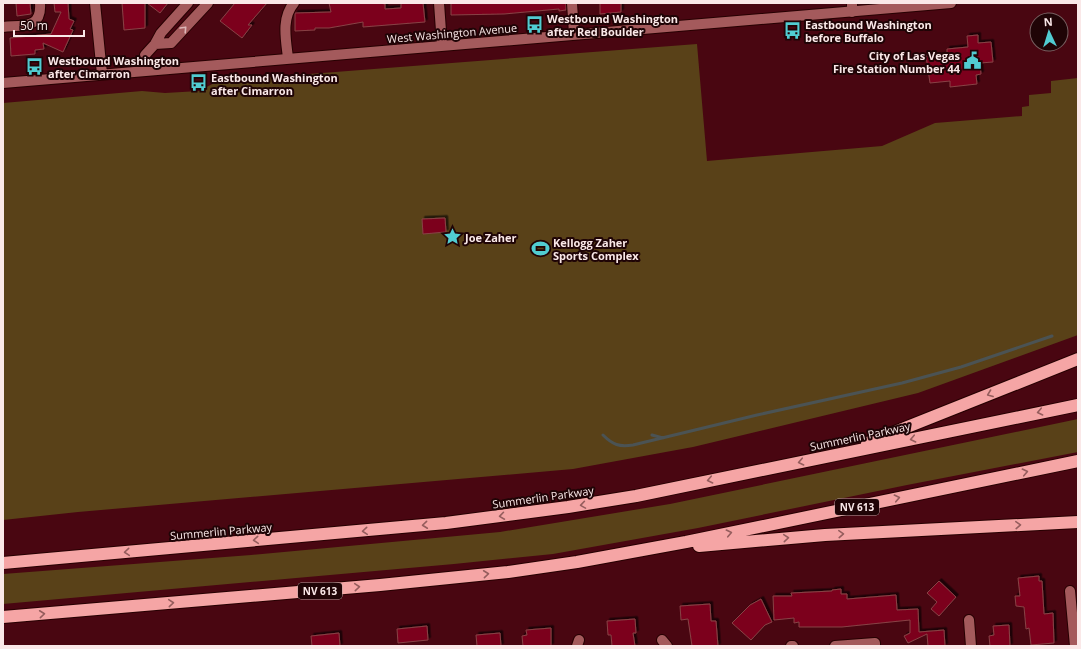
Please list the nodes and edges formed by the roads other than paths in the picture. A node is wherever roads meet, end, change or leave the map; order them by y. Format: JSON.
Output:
{"nodes":[{"id":1,"x":40,"y":3,"type":"edge"},
{"id":2,"x":96,"y":3,"type":"edge"},
{"id":3,"x":188,"y":3,"type":"edge"},
{"id":4,"x":208,"y":3,"type":"edge"},
{"id":5,"x":294,"y":3,"type":"edge"},
{"id":6,"x":439,"y":3,"type":"edge"},
{"id":7,"x":572,"y":3,"type":"edge"},
{"id":8,"x":951,"y":3,"type":"edge"},
{"id":9,"x":852,"y":7,"type":"edge"},
{"id":10,"x":3,"y":27,"type":"edge"},
{"id":11,"x":574,"y":34,"type":"junction"},
{"id":12,"x":155,"y":44,"type":"junction"},
{"id":13,"x":442,"y":46,"type":"junction"},
{"id":14,"x":288,"y":58,"type":"junction"},
{"id":15,"x":145,"y":70,"type":"junction"},
{"id":16,"x":102,"y":74,"type":"junction"},
{"id":17,"x":3,"y":83,"type":"edge"},
{"id":18,"x":1078,"y":359,"type":"edge"},
{"id":19,"x":1078,"y":405,"type":"edge"},
{"id":20,"x":839,"y":454,"type":"junction"},
{"id":21,"x":1078,"y":461,"type":"edge"},
{"id":22,"x":1078,"y":522,"type":"edge"},
{"id":23,"x":636,"y":552,"type":"junction"},
{"id":24,"x":3,"y":563,"type":"edge"},
{"id":25,"x":1070,"y":592,"type":"dead end"},
{"id":26,"x":3,"y":617,"type":"edge"},
{"id":27,"x":969,"y":620,"type":"dead end"},
{"id":28,"x":875,"y":644,"type":"edge"},
{"id":29,"x":835,"y":646,"type":"edge"},
{"id":30,"x":971,"y":646,"type":"edge"},
{"id":31,"x":1074,"y":646,"type":"edge"}],
"edges":[{"from":1,"to":10,"type":"main road"},
{"from":2,"to":16,"type":"main road"},
{"from":3,"to":12,"type":"main road"},
{"from":12,"to":4,"type":"main road","one_way":true},
{"from":5,"to":14,"type":"main road"},
{"from":6,"to":13,"type":"main road"},
{"from":7,"to":11,"type":"main road"},
{"from":8,"to":9,"type":"main road","name":"West Washington Avenue"},
{"from":9,"to":11,"type":"main road","name":"West Washington Avenue"},
{"from":11,"to":13,"type":"main road","name":"West Washington Avenue"},
{"from":12,"to":15,"type":"main road"},
{"from":13,"to":14,"type":"main road","name":"West Washington Avenue"},
{"from":14,"to":15,"type":"main road","name":"West Washington Avenue"},
{"from":15,"to":16,"type":"main road","name":"West Washington Avenue"},
{"from":16,"to":17,"type":"main road","name":"West Washington Avenue"},
{"from":18,"to":20,"type":"highway","one_way":true},
{"from":19,"to":20,"type":"highway","name":"Summerlin Parkway","one_way":true},
{"from":20,"to":24,"type":"highway","name":"Summerlin Parkway","one_way":true},
{"from":23,"to":21,"type":"highway","number":"NV 613","one_way":true},
{"from":23,"to":22,"type":"highway","one_way":true},
{"from":26,"to":23,"type":"highway","number":"NV 613","one_way":true},
{"from":25,"to":31,"type":"main road"},
{"from":27,"to":30,"type":"main road"},
{"from":28,"to":29,"type":"main road"}]}
